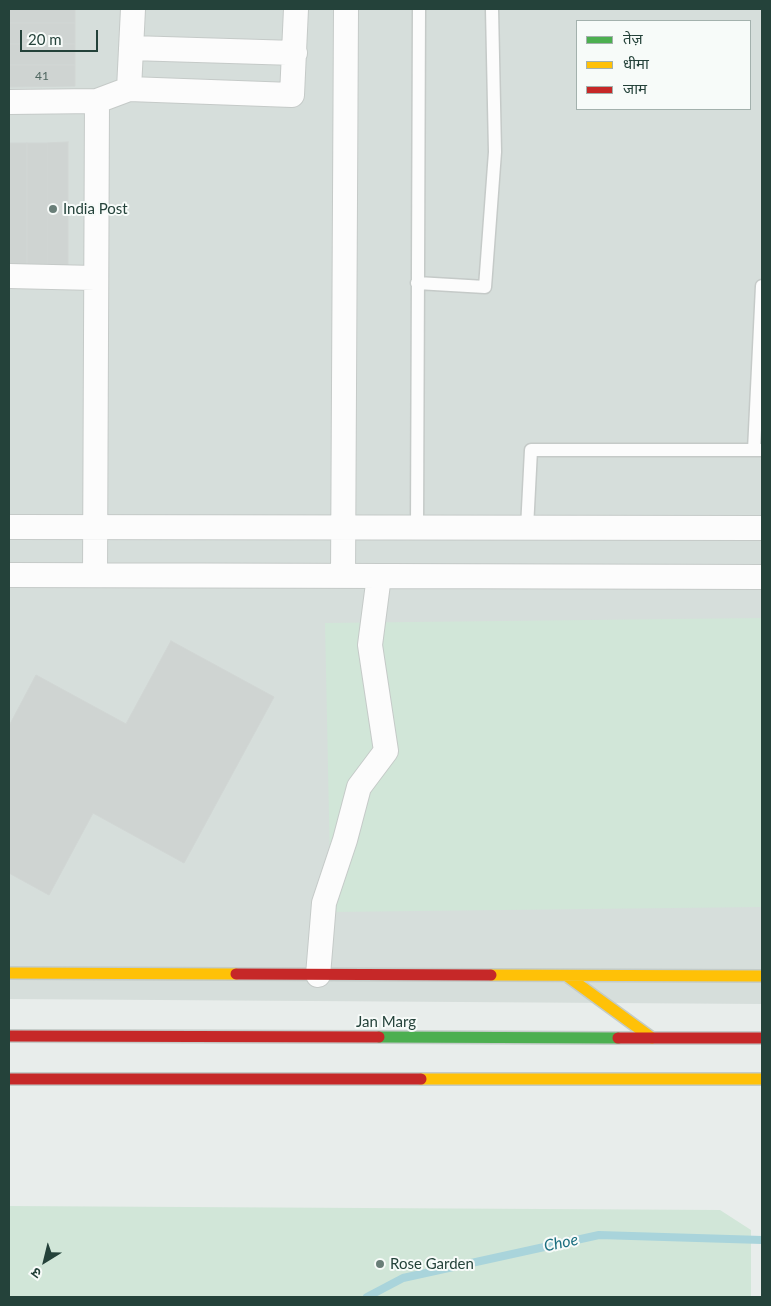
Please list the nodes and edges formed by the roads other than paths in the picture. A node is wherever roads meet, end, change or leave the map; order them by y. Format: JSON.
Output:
{"nodes":[{"id":1,"x":133,"y":9,"type":"edge"},
{"id":2,"x":296,"y":9,"type":"edge"},
{"id":3,"x":346,"y":9,"type":"edge"},
{"id":4,"x":419,"y":9,"type":"edge"},
{"id":5,"x":492,"y":9,"type":"edge"},
{"id":6,"x":132,"y":48,"type":"junction"},
{"id":7,"x":295,"y":53,"type":"junction"},
{"id":8,"x":129,"y":89,"type":"junction"},
{"id":9,"x":98,"y":101,"type":"junction"},
{"id":10,"x":9,"y":102,"type":"edge"},
{"id":11,"x":9,"y":276,"type":"edge"},
{"id":12,"x":95,"y":278,"type":"junction"},
{"id":13,"x":417,"y":283,"type":"junction"},
{"id":14,"x":762,"y":286,"type":"edge"},
{"id":15,"x":758,"y":450,"type":"edge"},
{"id":16,"x":9,"y":527,"type":"edge"},
{"id":17,"x":95,"y":527,"type":"junction"},
{"id":18,"x":343,"y":527,"type":"junction"},
{"id":19,"x":417,"y":528,"type":"junction"},
{"id":20,"x":527,"y":528,"type":"junction"},
{"id":21,"x":762,"y":528,"type":"edge"},
{"id":22,"x":9,"y":575,"type":"edge"},
{"id":23,"x":95,"y":575,"type":"junction"},
{"id":24,"x":343,"y":576,"type":"junction"},
{"id":25,"x":379,"y":576,"type":"junction"},
{"id":26,"x":762,"y":577,"type":"edge"},
{"id":27,"x":9,"y":973,"type":"edge"},
{"id":28,"x":318,"y":975,"type":"junction"},
{"id":29,"x":566,"y":976,"type":"junction"},
{"id":30,"x":762,"y":976,"type":"edge"},
{"id":31,"x":9,"y":1036,"type":"edge"},
{"id":32,"x":652,"y":1038,"type":"junction"},
{"id":33,"x":762,"y":1038,"type":"edge"},
{"id":34,"x":9,"y":1079,"type":"edge"},
{"id":35,"x":762,"y":1079,"type":"edge"}],
"edges":[{"from":1,"to":6,"type":"street"},
{"from":2,"to":7,"type":"street"},
{"from":3,"to":18,"type":"street"},
{"from":4,"to":13,"type":"lane"},
{"from":5,"to":13,"type":"lane"},
{"from":6,"to":7,"type":"street"},
{"from":6,"to":8,"type":"street"},
{"from":7,"to":8,"type":"street"},
{"from":8,"to":9,"type":"street"},
{"from":9,"to":10,"type":"street"},
{"from":9,"to":12,"type":"street"},
{"from":11,"to":12,"type":"street"},
{"from":12,"to":17,"type":"street"},
{"from":13,"to":19,"type":"lane"},
{"from":14,"to":15,"type":"lane"},
{"from":15,"to":20,"type":"lane"},
{"from":16,"to":17,"type":"street"},
{"from":17,"to":18,"type":"street"},
{"from":17,"to":23,"type":"street"},
{"from":18,"to":19,"type":"street"},
{"from":18,"to":24,"type":"street"},
{"from":19,"to":20,"type":"street"},
{"from":20,"to":21,"type":"street"},
{"from":22,"to":23,"type":"street"},
{"from":23,"to":24,"type":"street"},
{"from":24,"to":25,"type":"street"},
{"from":25,"to":26,"type":"street"},
{"from":25,"to":28,"type":"street"},
{"from":27,"to":28,"type":"main road"},
{"from":28,"to":29,"type":"main road"},
{"from":29,"to":30,"type":"main road"},
{"from":29,"to":32,"type":"main road"},
{"from":31,"to":32,"type":"main road","name":"Jan Marg"},
{"from":32,"to":33,"type":"main road","name":"Jan Marg"},
{"from":34,"to":35,"type":"main road"}]}
